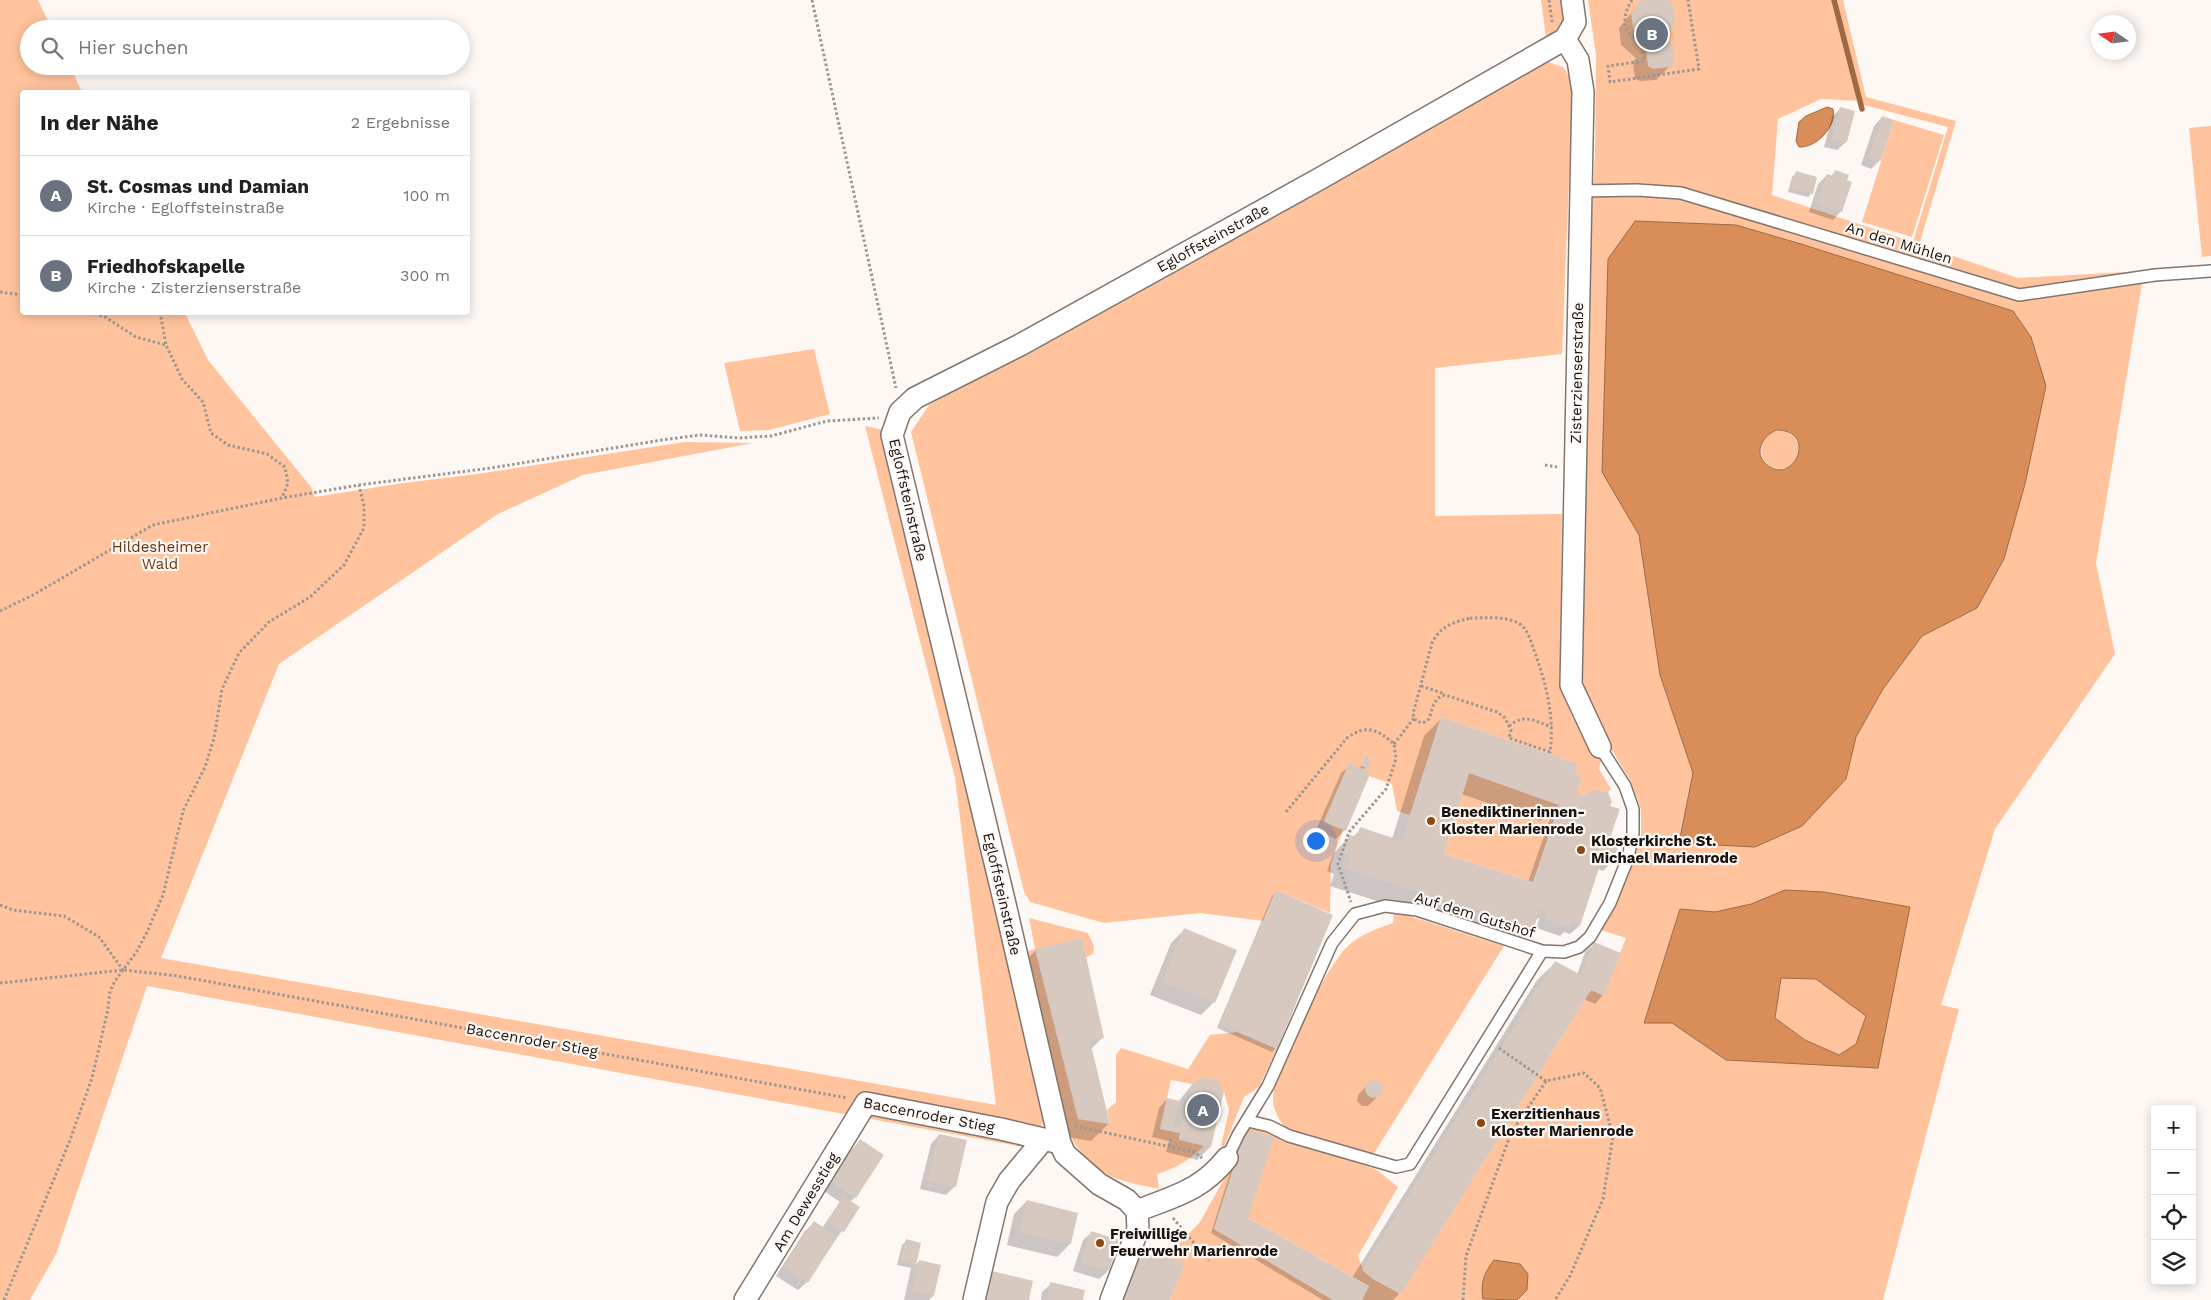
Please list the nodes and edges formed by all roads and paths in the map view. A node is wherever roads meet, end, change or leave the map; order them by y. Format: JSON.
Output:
{"nodes":[{"id":1,"x":812,"y":0,"type":"edge"},
{"id":2,"x":1572,"y":0,"type":"edge"},
{"id":3,"x":1632,"y":0,"type":"edge"},
{"id":4,"x":1688,"y":0,"type":"edge"},
{"id":5,"x":1565,"y":38,"type":"junction"},
{"id":6,"x":1582,"y":191,"type":"junction"},
{"id":7,"x":2211,"y":271,"type":"edge"},
{"id":8,"x":0,"y":292,"type":"edge"},
{"id":9,"x":20,"y":295,"type":"edge"},
{"id":10,"x":100,"y":315,"type":"edge"},
{"id":11,"x":161,"y":315,"type":"edge"},
{"id":12,"x":166,"y":345,"type":"junction"},
{"id":13,"x":900,"y":412,"type":"junction"},
{"id":14,"x":359,"y":485,"type":"junction"},
{"id":15,"x":282,"y":498,"type":"junction"},
{"id":16,"x":0,"y":611,"type":"edge"},
{"id":17,"x":1421,"y":686,"type":"junction"},
{"id":18,"x":1445,"y":695,"type":"junction"},
{"id":19,"x":1414,"y":718,"type":"junction"},
{"id":20,"x":1509,"y":726,"type":"junction"},
{"id":21,"x":1552,"y":727,"type":"junction"},
{"id":22,"x":1394,"y":744,"type":"junction"},
{"id":23,"x":1600,"y":747,"type":"joint"},
{"id":24,"x":1286,"y":812,"type":"dead end"},
{"id":25,"x":0,"y":906,"type":"edge"},
{"id":26,"x":1355,"y":914,"type":"junction"},
{"id":27,"x":1542,"y":951,"type":"junction"},
{"id":28,"x":124,"y":970,"type":"junction"},
{"id":29,"x":0,"y":983,"type":"edge"},
{"id":30,"x":1486,"y":1040,"type":"junction"},
{"id":31,"x":1546,"y":1081,"type":"junction"},
{"id":32,"x":866,"y":1103,"type":"junction"},
{"id":33,"x":1248,"y":1121,"type":"junction"},
{"id":34,"x":1056,"y":1122,"type":"junction"},
{"id":35,"x":1170,"y":1138,"type":"dead end"},
{"id":36,"x":1051,"y":1142,"type":"junction"},
{"id":37,"x":1168,"y":1146,"type":"junction"},
{"id":38,"x":1227,"y":1158,"type":"joint"},
{"id":39,"x":1207,"y":1180,"type":"junction"},
{"id":40,"x":1160,"y":1201,"type":"junction"},
{"id":41,"x":1137,"y":1211,"type":"junction"},
{"id":42,"x":1209,"y":1261,"type":"dead end"},
{"id":43,"x":4,"y":1300,"type":"edge"},
{"id":44,"x":746,"y":1300,"type":"edge"},
{"id":45,"x":974,"y":1300,"type":"edge"},
{"id":46,"x":1111,"y":1300,"type":"edge"},
{"id":47,"x":1463,"y":1300,"type":"edge"},
{"id":48,"x":1555,"y":1300,"type":"edge"}],
"edges":[{"from":1,"to":13,"type":"path"},
{"from":2,"to":5,"type":"street"},
{"from":3,"to":4,"type":"path"},
{"from":5,"to":6,"type":"street","name":"Zisterzienserstraße"},
{"from":5,"to":13,"type":"street","name":"Egloffsteinstraße"},
{"from":6,"to":7,"type":"lane","name":"An den Mühlen"},
{"from":6,"to":23,"type":"street","name":"Zisterzienserstraße"},
{"from":8,"to":9,"type":"path"},
{"from":10,"to":12,"type":"path"},
{"from":11,"to":12,"type":"path"},
{"from":12,"to":15,"type":"path"},
{"from":13,"to":14,"type":"path"},
{"from":13,"to":34,"type":"street","name":"Egloffsteinstraße"},
{"from":14,"to":15,"type":"path"},
{"from":14,"to":28,"type":"path"},
{"from":15,"to":16,"type":"path"},
{"from":17,"to":18,"type":"path"},
{"from":17,"to":19,"type":"path"},
{"from":17,"to":21,"type":"path"},
{"from":18,"to":19,"type":"path"},
{"from":18,"to":20,"type":"path"},
{"from":19,"to":22,"type":"path"},
{"from":20,"to":21,"type":"path"},
{"from":20,"to":21,"type":"path"},
{"from":22,"to":24,"type":"path"},
{"from":22,"to":26,"type":"path"},
{"from":23,"to":27,"type":"lane","name":"Auf dem Gutshof"},
{"from":25,"to":28,"type":"path"},
{"from":26,"to":27,"type":"lane","name":"Auf dem Gutshof"},
{"from":26,"to":33,"type":"lane"},
{"from":27,"to":30,"type":"lane"},
{"from":28,"to":29,"type":"path","name":"Baccenroder Stieg"},
{"from":28,"to":32,"type":"path","name":"Baccenroder Stieg"},
{"from":28,"to":43,"type":"path"},
{"from":30,"to":31,"type":"path"},
{"from":30,"to":33,"type":"lane"},
{"from":31,"to":47,"type":"path"},
{"from":31,"to":48,"type":"path"},
{"from":32,"to":36,"type":"street","name":"Baccenroder Stieg"},
{"from":32,"to":44,"type":"street","name":"Am Dewesstieg"},
{"from":33,"to":38,"type":"lane"},
{"from":34,"to":36,"type":"street","name":"Egloffsteinstraße"},
{"from":34,"to":37,"type":"path"},
{"from":35,"to":37,"type":"path"},
{"from":36,"to":41,"type":"street","name":"Egloffsteinstraße"},
{"from":36,"to":45,"type":"street"},
{"from":37,"to":39,"type":"path"},
{"from":38,"to":39,"type":"street"},
{"from":39,"to":40,"type":"street"},
{"from":40,"to":41,"type":"street"},
{"from":40,"to":42,"type":"path"},
{"from":41,"to":46,"type":"street"}]}
